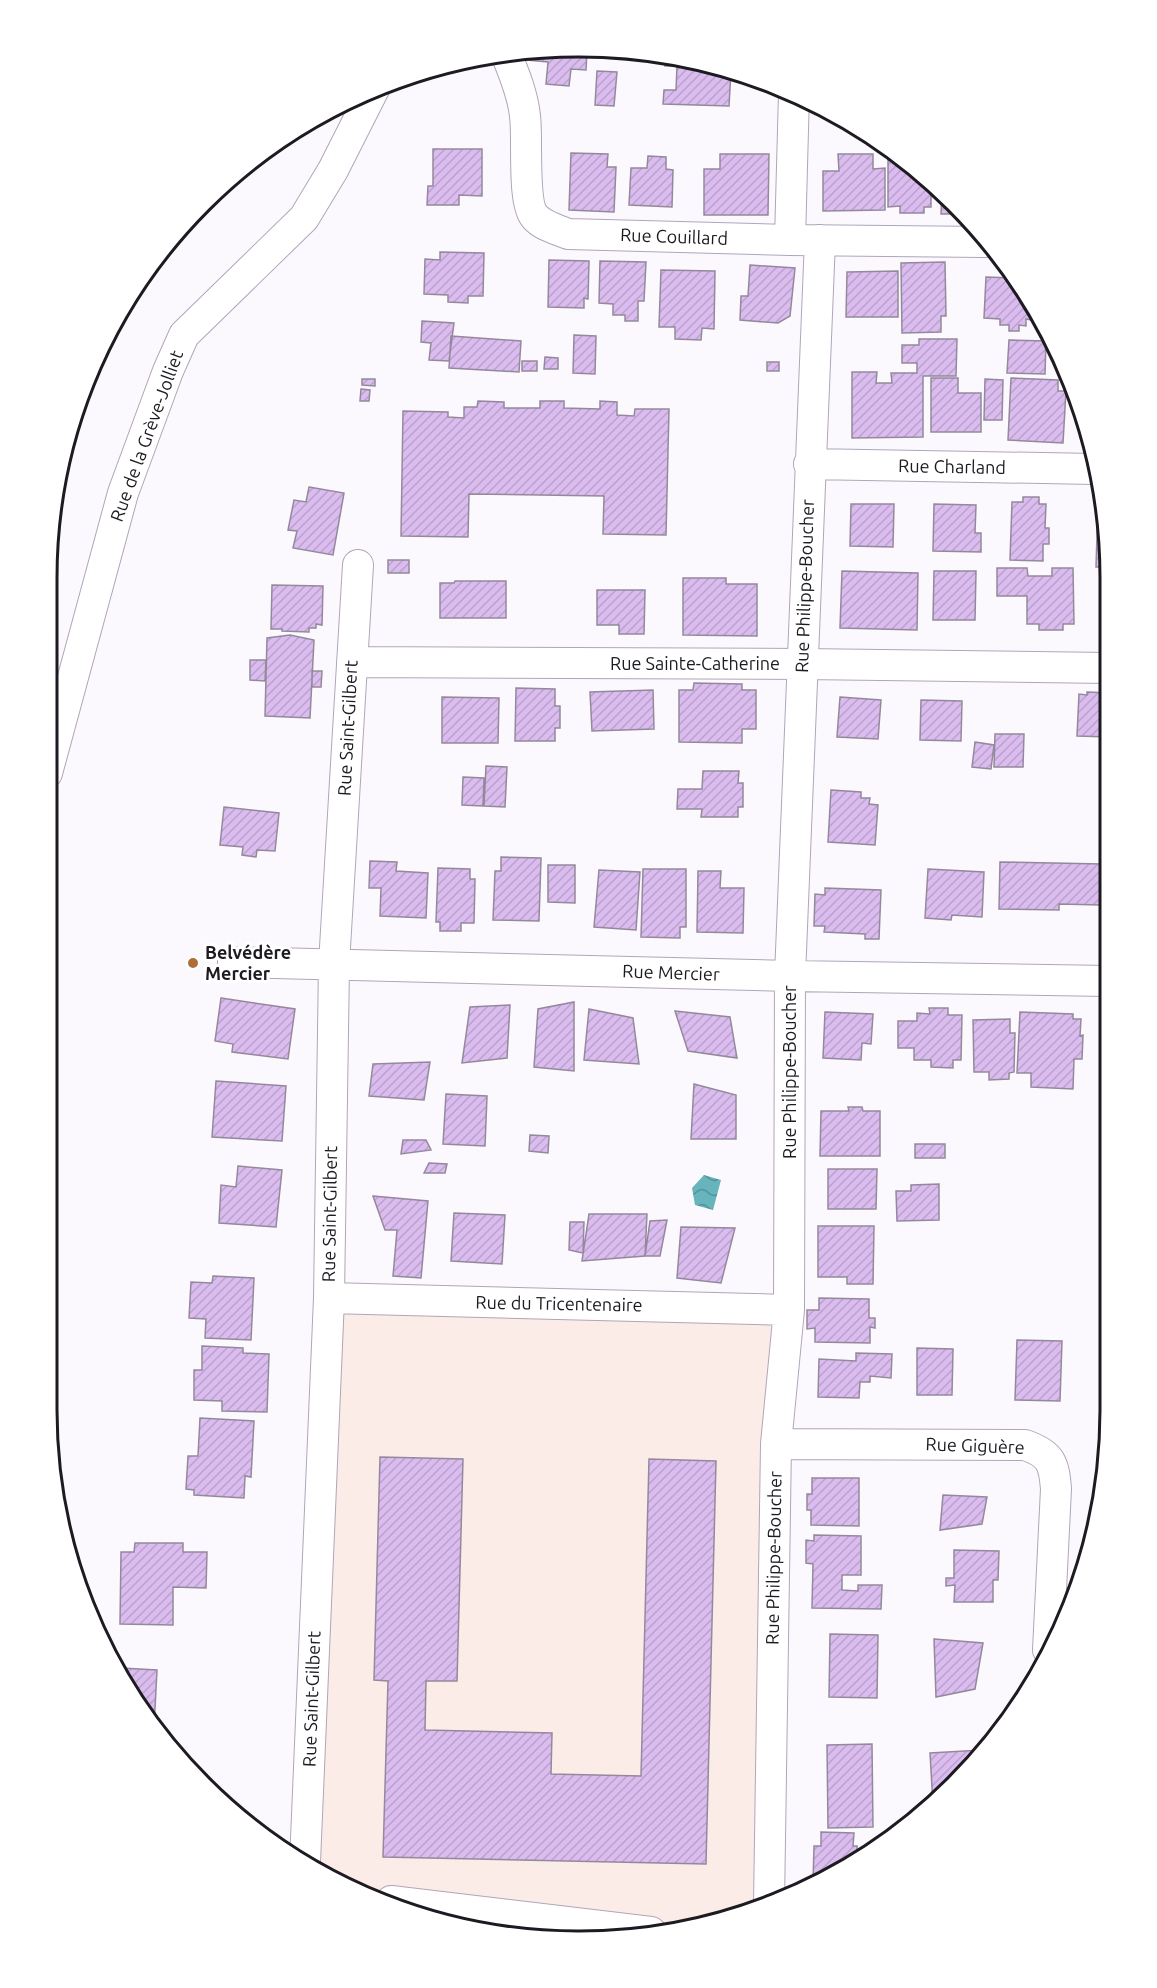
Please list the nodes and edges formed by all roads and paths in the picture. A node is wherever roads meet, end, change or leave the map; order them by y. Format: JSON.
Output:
{"nodes":[{"id":1,"x":509,"y":61,"type":"edge"},
{"id":2,"x":367,"y":102,"type":"edge"},
{"id":3,"x":794,"y":104,"type":"edge"},
{"id":4,"x":790,"y":240,"type":"junction"},
{"id":5,"x":820,"y":240,"type":"junction"},
{"id":6,"x":977,"y":242,"type":"edge"},
{"id":7,"x":810,"y":464,"type":"junction"},
{"id":8,"x":1088,"y":469,"type":"edge"},
{"id":9,"x":358,"y":565,"type":"dead end"},
{"id":10,"x":352,"y":662,"type":"junction"},
{"id":11,"x":803,"y":664,"type":"junction"},
{"id":12,"x":1100,"y":669,"type":"edge"},
{"id":13,"x":57,"y":736,"type":"edge"},
{"id":14,"x":232,"y":962,"type":"dead end"},
{"id":15,"x":334,"y":964,"type":"junction"},
{"id":16,"x":790,"y":976,"type":"junction"},
{"id":17,"x":1100,"y":981,"type":"edge"},
{"id":18,"x":329,"y":1298,"type":"junction"},
{"id":19,"x":789,"y":1310,"type":"junction"},
{"id":20,"x":776,"y":1444,"type":"junction"},
{"id":21,"x":1049,"y":1634,"type":"edge"},
{"id":22,"x":305,"y":1853,"type":"edge"},
{"id":23,"x":769,"y":1894,"type":"edge"},
{"id":24,"x":414,"y":1904,"type":"edge"},
{"id":25,"x":621,"y":1929,"type":"edge"}],
"edges":[{"from":1,"to":4,"type":"street","name":"Rue Couillard"},
{"from":2,"to":13,"type":"street","name":"Rue de la Grève-Jolliet"},
{"from":3,"to":4,"type":"street"},
{"from":4,"to":5,"type":"street","name":"Rue Couillard"},
{"from":5,"to":6,"type":"street","name":"Rue Couillard"},
{"from":5,"to":7,"type":"street","name":"Rue Philippe-Boucher"},
{"from":7,"to":8,"type":"street","name":"Rue Charland"},
{"from":7,"to":11,"type":"street","name":"Rue Philippe-Boucher"},
{"from":9,"to":10,"type":"street","name":"Rue Saint-Gilbert"},
{"from":10,"to":11,"type":"street","name":"Rue Sainte-Catherine"},
{"from":10,"to":15,"type":"street","name":"Rue Saint-Gilbert"},
{"from":11,"to":12,"type":"street","name":"Rue Sainte-Catherine"},
{"from":11,"to":16,"type":"street","name":"Rue Philippe-Boucher"},
{"from":14,"to":15,"type":"street","name":"Rue Mercier"},
{"from":15,"to":16,"type":"street","name":"Rue Mercier"},
{"from":15,"to":18,"type":"street","name":"Rue Saint-Gilbert"},
{"from":16,"to":17,"type":"street","name":"Rue Mercier"},
{"from":16,"to":19,"type":"street","name":"Rue Philippe-Boucher"},
{"from":18,"to":19,"type":"street","name":"Rue du Tricentenaire"},
{"from":18,"to":22,"type":"street","name":"Rue Saint-Gilbert"},
{"from":19,"to":20,"type":"street","name":"Rue Philippe-Boucher"},
{"from":20,"to":21,"type":"street","name":"Rue Giguère"},
{"from":20,"to":23,"type":"street","name":"Rue Philippe-Boucher"},
{"from":24,"to":25,"type":"street"}]}
